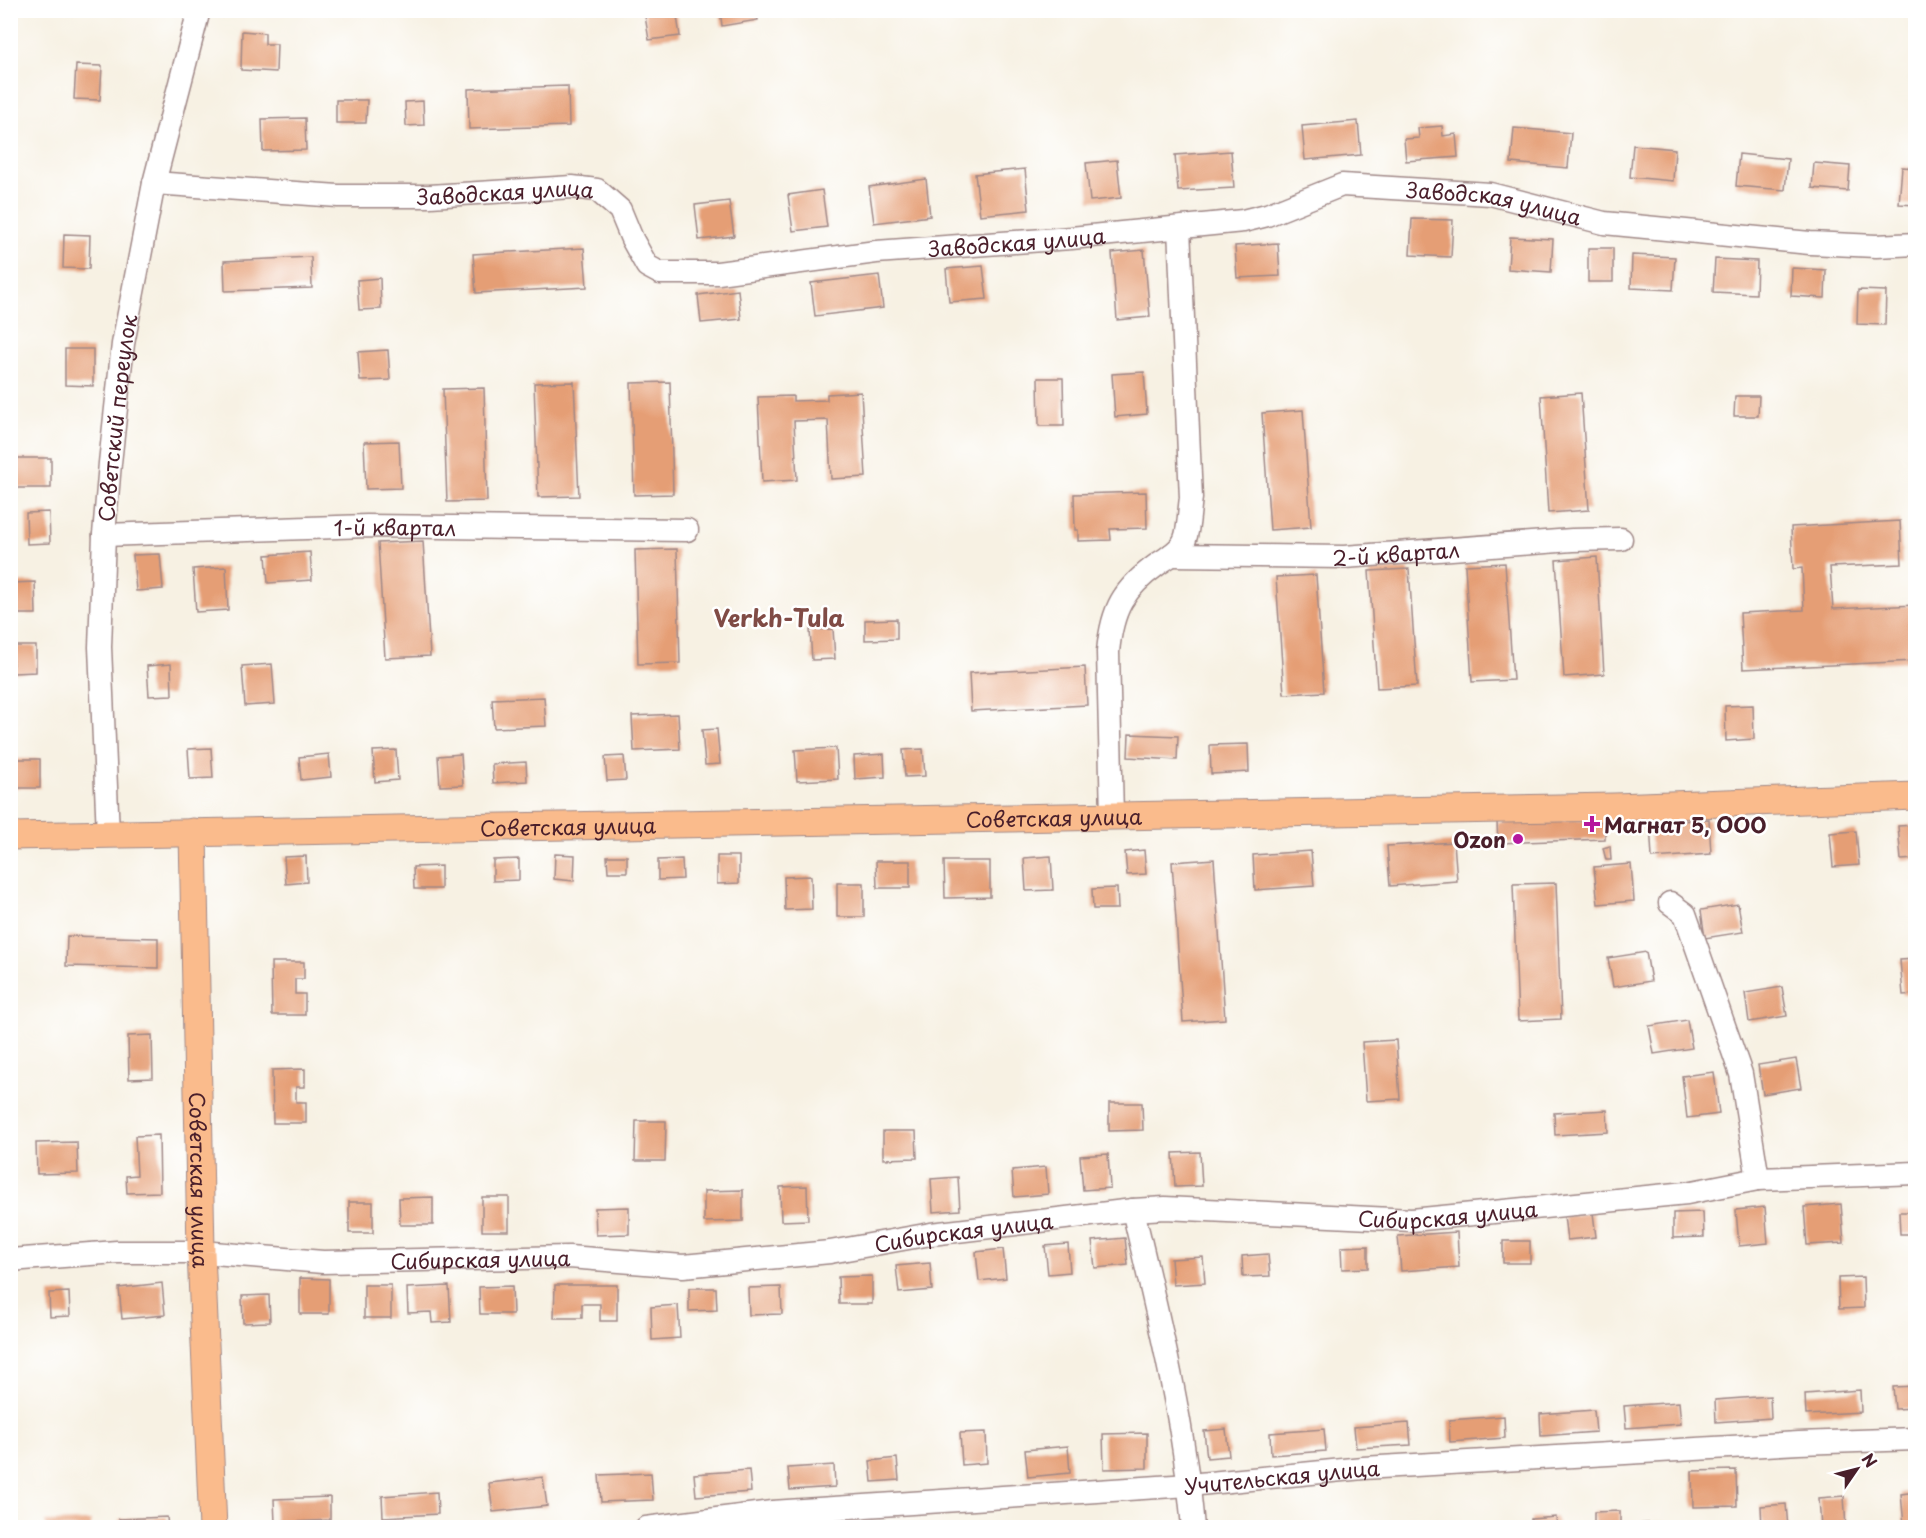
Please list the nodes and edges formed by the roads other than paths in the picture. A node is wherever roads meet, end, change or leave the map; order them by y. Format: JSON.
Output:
{"nodes":[{"id":1,"x":199,"y":10,"type":"edge"},
{"id":2,"x":154,"y":183,"type":"junction"},
{"id":3,"x":1179,"y":228,"type":"junction"},
{"id":4,"x":1916,"y":244,"type":"edge"},
{"id":5,"x":687,"y":530,"type":"dead end"},
{"id":6,"x":104,"y":535,"type":"junction"},
{"id":7,"x":1622,"y":539,"type":"dead end"},
{"id":8,"x":1171,"y":555,"type":"junction"},
{"id":9,"x":1916,"y":796,"type":"edge"},
{"id":10,"x":1112,"y":816,"type":"junction"},
{"id":11,"x":193,"y":832,"type":"junction"},
{"id":12,"x":108,"y":834,"type":"junction"},
{"id":13,"x":10,"y":836,"type":"edge"},
{"id":14,"x":1670,"y":903,"type":"dead end"},
{"id":15,"x":1916,"y":1173,"type":"edge"},
{"id":16,"x":1758,"y":1179,"type":"junction"},
{"id":17,"x":1133,"y":1210,"type":"junction"},
{"id":18,"x":201,"y":1252,"type":"junction"},
{"id":19,"x":10,"y":1260,"type":"edge"},
{"id":20,"x":1916,"y":1439,"type":"edge"},
{"id":21,"x":1189,"y":1485,"type":"junction"},
{"id":22,"x":213,"y":1527,"type":"edge"},
{"id":23,"x":646,"y":1527,"type":"edge"},
{"id":24,"x":1193,"y":1527,"type":"edge"}],
"edges":[{"from":1,"to":2,"type":"street","name":"Советский переулок"},
{"from":2,"to":3,"type":"street","name":"Заводская улица"},
{"from":2,"to":6,"type":"street","name":"Советский переулок"},
{"from":3,"to":4,"type":"street","name":"Заводская улица"},
{"from":3,"to":8,"type":"street"},
{"from":5,"to":6,"type":"street","name":"1-й квартал"},
{"from":6,"to":12,"type":"street","name":"Советский переулок"},
{"from":7,"to":8,"type":"street","name":"2-й квартал"},
{"from":8,"to":10,"type":"street"},
{"from":9,"to":10,"type":"main road","name":"Советская улица"},
{"from":10,"to":11,"type":"main road","name":"Советская улица"},
{"from":11,"to":12,"type":"main road","name":"Советская улица"},
{"from":11,"to":18,"type":"main road","name":"Советская улица"},
{"from":12,"to":13,"type":"main road","name":"Советская улица"},
{"from":14,"to":16,"type":"street"},
{"from":15,"to":16,"type":"street","name":"Сибирская улица"},
{"from":16,"to":17,"type":"street","name":"Сибирская улица"},
{"from":17,"to":18,"type":"street","name":"Сибирская улица"},
{"from":17,"to":21,"type":"street"},
{"from":18,"to":19,"type":"street","name":"Сибирская улица"},
{"from":18,"to":22,"type":"main road","name":"Советская улица"},
{"from":20,"to":21,"type":"street","name":"Учительская улица"},
{"from":21,"to":23,"type":"street","name":"Учительская улица"},
{"from":21,"to":24,"type":"street"}]}
